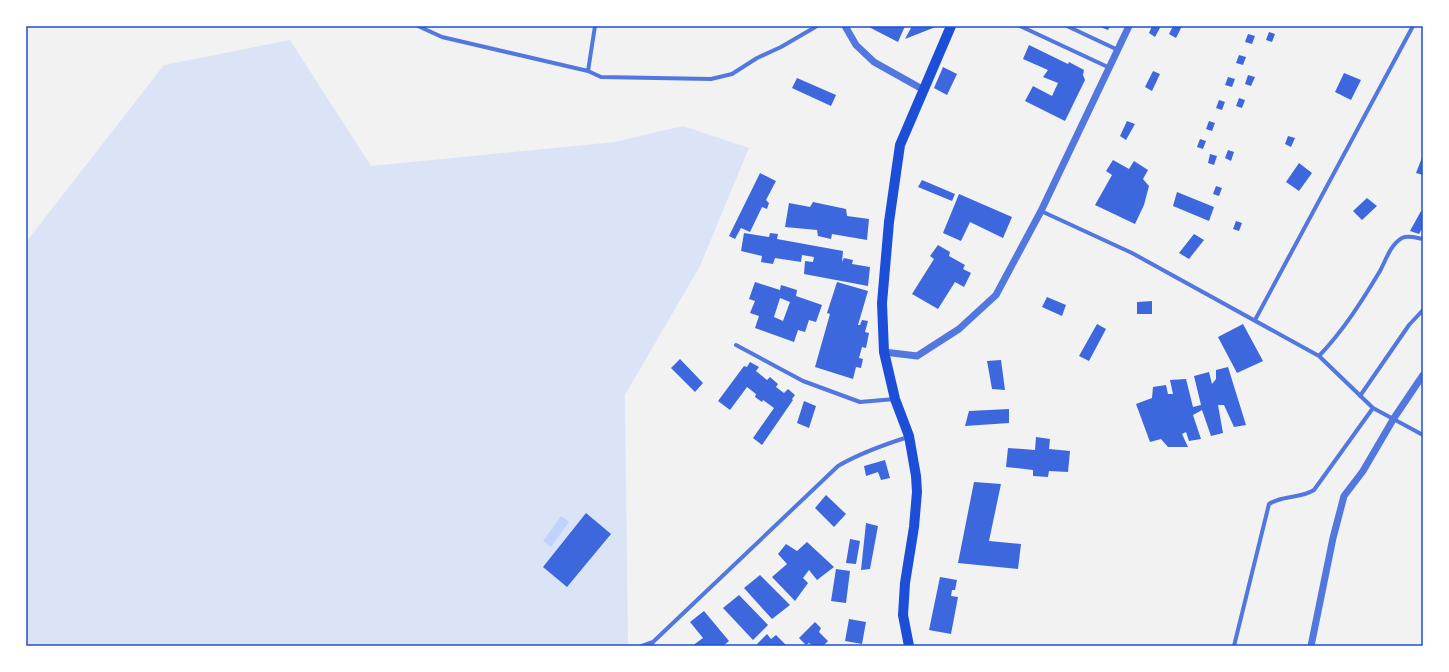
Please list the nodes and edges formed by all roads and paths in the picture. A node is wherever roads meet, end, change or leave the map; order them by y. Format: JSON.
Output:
{"nodes":[{"id":1,"x":418,"y":26,"type":"edge"},
{"id":2,"x":595,"y":26,"type":"edge"},
{"id":3,"x":817,"y":26,"type":"edge"},
{"id":4,"x":845,"y":26,"type":"edge"},
{"id":5,"x":951,"y":26,"type":"edge"},
{"id":6,"x":1020,"y":26,"type":"edge"},
{"id":7,"x":1067,"y":26,"type":"edge"},
{"id":8,"x":1129,"y":26,"type":"edge"},
{"id":9,"x":1413,"y":26,"type":"edge"},
{"id":10,"x":1118,"y":50,"type":"junction"},
{"id":11,"x":1110,"y":68,"type":"junction"},
{"id":12,"x":588,"y":71,"type":"junction"},
{"id":13,"x":924,"y":90,"type":"junction"},
{"id":14,"x":1042,"y":211,"type":"junction"},
{"id":15,"x":1423,"y":239,"type":"edge"},
{"id":16,"x":1423,"y":310,"type":"edge"},
{"id":17,"x":1255,"y":320,"type":"junction"},
{"id":18,"x":736,"y":345,"type":"dead end"},
{"id":19,"x":884,"y":352,"type":"junction"},
{"id":20,"x":1319,"y":356,"type":"junction"},
{"id":21,"x":1423,"y":375,"type":"edge"},
{"id":22,"x":1360,"y":396,"type":"junction"},
{"id":23,"x":895,"y":399,"type":"junction"},
{"id":24,"x":1373,"y":408,"type":"junction"},
{"id":25,"x":1394,"y":418,"type":"junction"},
{"id":26,"x":1423,"y":435,"type":"edge"},
{"id":27,"x":909,"y":436,"type":"junction"},
{"id":28,"x":652,"y":644,"type":"edge"},
{"id":29,"x":642,"y":646,"type":"edge"},
{"id":30,"x":909,"y":646,"type":"edge"},
{"id":31,"x":1234,"y":646,"type":"edge"},
{"id":32,"x":1311,"y":646,"type":"edge"}],
"edges":[{"from":1,"to":12,"type":"street"},
{"from":2,"to":12,"type":"street"},
{"from":3,"to":12,"type":"street"},
{"from":4,"to":13,"type":"street"},
{"from":5,"to":13,"type":"highway"},
{"from":6,"to":11,"type":"street"},
{"from":7,"to":10,"type":"street"},
{"from":8,"to":10,"type":"street"},
{"from":9,"to":17,"type":"street"},
{"from":10,"to":11,"type":"street"},
{"from":11,"to":14,"type":"street"},
{"from":13,"to":19,"type":"highway"},
{"from":14,"to":17,"type":"street"},
{"from":14,"to":19,"type":"street"},
{"from":15,"to":20,"type":"street"},
{"from":16,"to":22,"type":"street"},
{"from":17,"to":20,"type":"street"},
{"from":18,"to":23,"type":"street"},
{"from":19,"to":23,"type":"highway"},
{"from":20,"to":22,"type":"street"},
{"from":21,"to":25,"type":"street"},
{"from":22,"to":24,"type":"street"},
{"from":23,"to":27,"type":"highway"},
{"from":24,"to":25,"type":"street"},
{"from":24,"to":31,"type":"street"},
{"from":25,"to":26,"type":"street"},
{"from":25,"to":32,"type":"street"},
{"from":27,"to":28,"type":"street"},
{"from":27,"to":30,"type":"highway"},
{"from":28,"to":29,"type":"street"}]}
